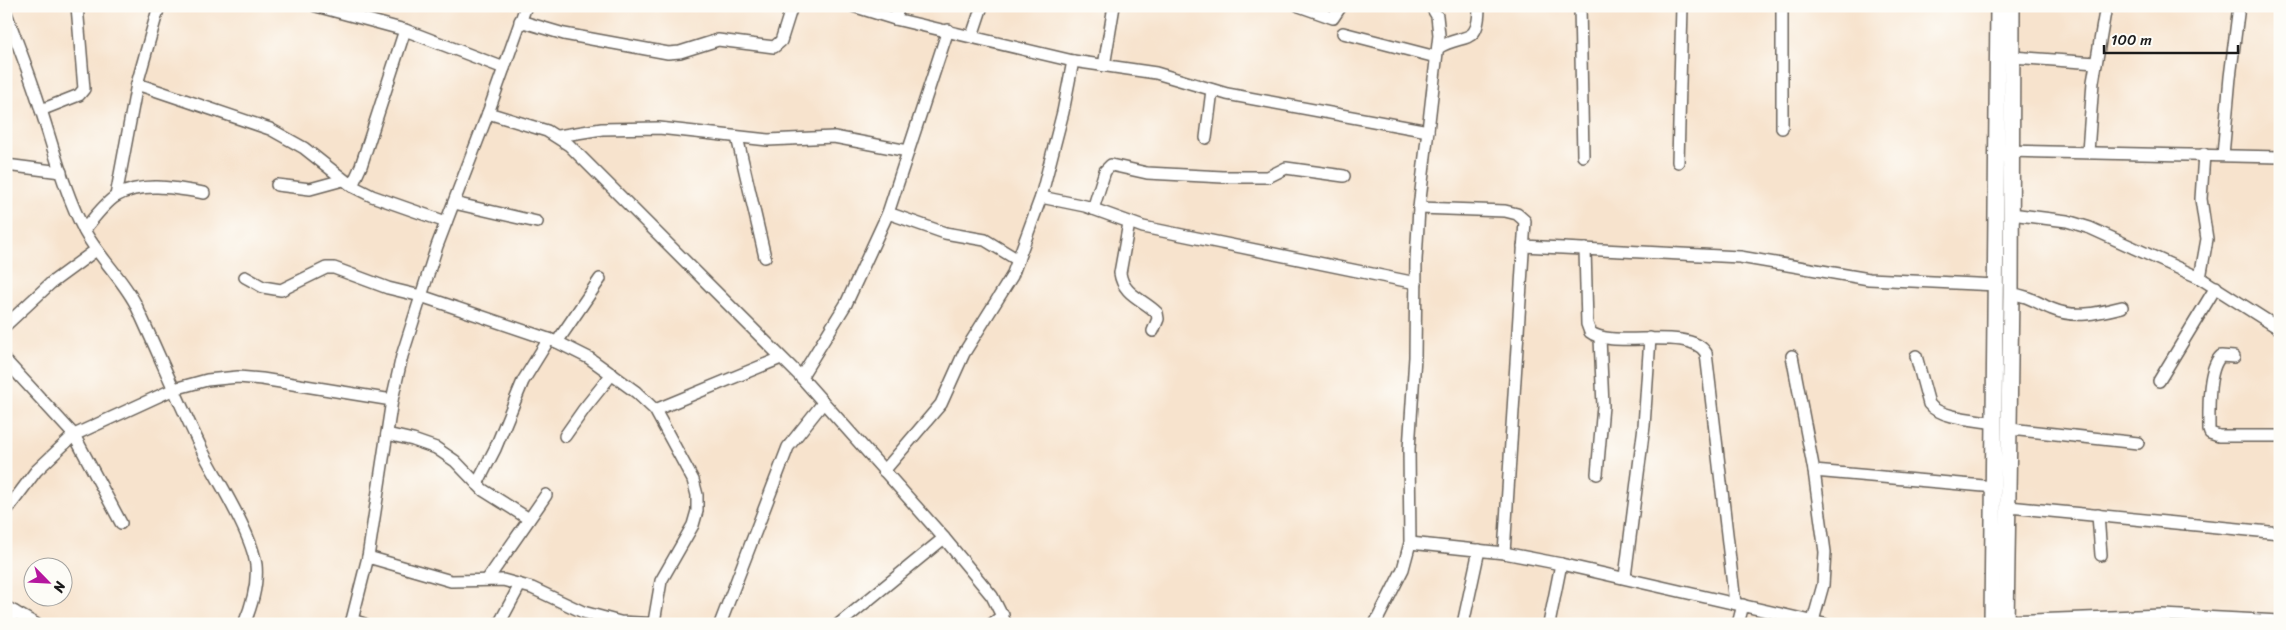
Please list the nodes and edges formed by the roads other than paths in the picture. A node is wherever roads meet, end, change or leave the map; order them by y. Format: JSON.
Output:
{"nodes":[{"id":1,"x":77,"y":6,"type":"edge"},
{"id":2,"x":159,"y":6,"type":"edge"},
{"id":3,"x":316,"y":6,"type":"edge"},
{"id":4,"x":526,"y":6,"type":"edge"},
{"id":5,"x":792,"y":6,"type":"edge"},
{"id":6,"x":853,"y":6,"type":"edge"},
{"id":7,"x":899,"y":6,"type":"edge"},
{"id":8,"x":982,"y":6,"type":"edge"},
{"id":9,"x":1114,"y":6,"type":"edge"},
{"id":10,"x":1299,"y":6,"type":"edge"},
{"id":11,"x":1341,"y":6,"type":"edge"},
{"id":12,"x":1431,"y":6,"type":"edge"},
{"id":13,"x":1479,"y":6,"type":"edge"},
{"id":14,"x":1580,"y":6,"type":"edge"},
{"id":15,"x":1682,"y":6,"type":"edge"},
{"id":16,"x":1782,"y":6,"type":"edge"},
{"id":17,"x":1998,"y":6,"type":"edge"},
{"id":18,"x":2012,"y":6,"type":"edge"},
{"id":19,"x":2106,"y":6,"type":"edge"},
{"id":20,"x":2239,"y":6,"type":"edge"},
{"id":21,"x":6,"y":13,"type":"edge"},
{"id":22,"x":895,"y":19,"type":"junction"},
{"id":23,"x":520,"y":21,"type":"junction"},
{"id":24,"x":405,"y":30,"type":"junction"},
{"id":25,"x":948,"y":30,"type":"junction"},
{"id":26,"x":1343,"y":33,"type":"dead end"},
{"id":27,"x":972,"y":36,"type":"junction"},
{"id":28,"x":1437,"y":52,"type":"junction"},
{"id":29,"x":2012,"y":56,"type":"junction"},
{"id":30,"x":1073,"y":61,"type":"junction"},
{"id":31,"x":2096,"y":62,"type":"junction"},
{"id":32,"x":1104,"y":66,"type":"junction"},
{"id":33,"x":504,"y":68,"type":"junction"},
{"id":34,"x":137,"y":84,"type":"junction"},
{"id":35,"x":1212,"y":90,"type":"junction"},
{"id":36,"x":41,"y":110,"type":"junction"},
{"id":37,"x":488,"y":113,"type":"junction"},
{"id":38,"x":1782,"y":128,"type":"dead end"},
{"id":39,"x":1428,"y":132,"type":"junction"},
{"id":40,"x":558,"y":136,"type":"junction"},
{"id":41,"x":736,"y":137,"type":"junction"},
{"id":42,"x":1206,"y":138,"type":"dead end"},
{"id":43,"x":908,"y":151,"type":"junction"},
{"id":44,"x":2005,"y":152,"type":"junction"},
{"id":45,"x":2088,"y":152,"type":"junction"},
{"id":46,"x":2204,"y":154,"type":"junction"},
{"id":47,"x":2223,"y":155,"type":"junction"},
{"id":48,"x":1583,"y":156,"type":"dead end"},
{"id":49,"x":2280,"y":157,"type":"edge"},
{"id":50,"x":1678,"y":162,"type":"dead end"},
{"id":51,"x":6,"y":165,"type":"edge"},
{"id":52,"x":61,"y":172,"type":"junction"},
{"id":53,"x":1344,"y":176,"type":"dead end"},
{"id":54,"x":348,"y":183,"type":"junction"},
{"id":55,"x":277,"y":185,"type":"dead end"},
{"id":56,"x":204,"y":193,"type":"dead end"},
{"id":57,"x":116,"y":196,"type":"junction"},
{"id":58,"x":1041,"y":197,"type":"junction"},
{"id":59,"x":454,"y":202,"type":"junction"},
{"id":60,"x":1419,"y":208,"type":"junction"},
{"id":61,"x":1093,"y":209,"type":"junction"},
{"id":62,"x":888,"y":213,"type":"junction"},
{"id":63,"x":2011,"y":214,"type":"junction"},
{"id":64,"x":446,"y":222,"type":"junction"},
{"id":65,"x":537,"y":222,"type":"dead end"},
{"id":66,"x":1130,"y":223,"type":"junction"},
{"id":67,"x":84,"y":230,"type":"junction"},
{"id":68,"x":1523,"y":246,"type":"junction"},
{"id":69,"x":1585,"y":249,"type":"junction"},
{"id":70,"x":96,"y":250,"type":"junction"},
{"id":71,"x":765,"y":257,"type":"dead end"},
{"id":72,"x":1018,"y":260,"type":"junction"},
{"id":73,"x":245,"y":277,"type":"dead end"},
{"id":74,"x":2200,"y":278,"type":"junction"},
{"id":75,"x":600,"y":279,"type":"dead end"},
{"id":76,"x":1416,"y":283,"type":"junction"},
{"id":77,"x":1997,"y":285,"type":"junction"},
{"id":78,"x":2216,"y":287,"type":"junction"},
{"id":79,"x":2011,"y":294,"type":"junction"},
{"id":80,"x":421,"y":296,"type":"junction"},
{"id":81,"x":2122,"y":306,"type":"dead end"},
{"id":82,"x":6,"y":325,"type":"edge"},
{"id":83,"x":2280,"y":329,"type":"edge"},
{"id":84,"x":1153,"y":331,"type":"dead end"},
{"id":85,"x":1600,"y":338,"type":"junction"},
{"id":86,"x":1650,"y":338,"type":"junction"},
{"id":87,"x":553,"y":340,"type":"junction"},
{"id":88,"x":1792,"y":356,"type":"dead end"},
{"id":89,"x":1916,"y":356,"type":"dead end"},
{"id":90,"x":2234,"y":357,"type":"dead end"},
{"id":91,"x":780,"y":358,"type":"junction"},
{"id":92,"x":6,"y":361,"type":"edge"},
{"id":93,"x":612,"y":374,"type":"junction"},
{"id":94,"x":802,"y":377,"type":"junction"},
{"id":95,"x":2159,"y":381,"type":"dead end"},
{"id":96,"x":174,"y":389,"type":"junction"},
{"id":97,"x":392,"y":400,"type":"junction"},
{"id":98,"x":823,"y":403,"type":"junction"},
{"id":99,"x":655,"y":410,"type":"junction"},
{"id":100,"x":1995,"y":423,"type":"junction"},
{"id":101,"x":2010,"y":429,"type":"junction"},
{"id":102,"x":387,"y":434,"type":"junction"},
{"id":103,"x":74,"y":435,"type":"junction"},
{"id":104,"x":565,"y":436,"type":"dead end"},
{"id":105,"x":2280,"y":436,"type":"edge"},
{"id":106,"x":2138,"y":443,"type":"dead end"},
{"id":107,"x":884,"y":471,"type":"junction"},
{"id":108,"x":1814,"y":471,"type":"junction"},
{"id":109,"x":1597,"y":474,"type":"dead end"},
{"id":110,"x":477,"y":484,"type":"junction"},
{"id":111,"x":1995,"y":487,"type":"junction"},
{"id":112,"x":546,"y":495,"type":"dead end"},
{"id":113,"x":2009,"y":507,"type":"junction"},
{"id":114,"x":6,"y":511,"type":"edge"},
{"id":115,"x":2098,"y":514,"type":"junction"},
{"id":116,"x":529,"y":519,"type":"junction"},
{"id":117,"x":121,"y":523,"type":"dead end"},
{"id":118,"x":2280,"y":533,"type":"edge"},
{"id":119,"x":944,"y":538,"type":"junction"},
{"id":120,"x":1410,"y":543,"type":"junction"},
{"id":121,"x":1479,"y":550,"type":"junction"},
{"id":122,"x":1504,"y":553,"type":"junction"},
{"id":123,"x":2100,"y":555,"type":"dead end"},
{"id":124,"x":368,"y":557,"type":"junction"},
{"id":125,"x":1561,"y":564,"type":"junction"},
{"id":126,"x":1625,"y":577,"type":"junction"},
{"id":127,"x":487,"y":580,"type":"junction"},
{"id":128,"x":520,"y":585,"type":"junction"},
{"id":129,"x":1739,"y":604,"type":"junction"},
{"id":130,"x":10,"y":609,"type":"edge"},
{"id":131,"x":1005,"y":620,"type":"edge"},
{"id":132,"x":2086,"y":620,"type":"edge"},
{"id":133,"x":2213,"y":620,"type":"edge"},
{"id":134,"x":2280,"y":621,"type":"edge"},
{"id":135,"x":352,"y":622,"type":"edge"},
{"id":136,"x":1819,"y":622,"type":"edge"},
{"id":137,"x":656,"y":623,"type":"edge"},
{"id":138,"x":2002,"y":623,"type":"edge"},
{"id":139,"x":7,"y":624,"type":"edge"},
{"id":140,"x":36,"y":624,"type":"edge"},
{"id":141,"x":244,"y":624,"type":"edge"},
{"id":142,"x":364,"y":624,"type":"edge"},
{"id":143,"x":499,"y":624,"type":"edge"},
{"id":144,"x":720,"y":624,"type":"edge"},
{"id":145,"x":839,"y":624,"type":"edge"},
{"id":146,"x":992,"y":624,"type":"edge"},
{"id":147,"x":1375,"y":624,"type":"edge"},
{"id":148,"x":1463,"y":624,"type":"edge"},
{"id":149,"x":1549,"y":624,"type":"edge"},
{"id":150,"x":1738,"y":624,"type":"edge"}],
"edges":[{"from":1,"to":36,"type":"street"},
{"from":2,"to":34,"type":"street"},
{"from":3,"to":24,"type":"street"},
{"from":4,"to":23,"type":"street"},
{"from":5,"to":23,"type":"street"},
{"from":6,"to":22,"type":"street"},
{"from":7,"to":22,"type":"street"},
{"from":8,"to":27,"type":"street"},
{"from":9,"to":32,"type":"street"},
{"from":10,"to":11,"type":"street"},
{"from":12,"to":28,"type":"street"},
{"from":13,"to":28,"type":"street"},
{"from":14,"to":48,"type":"street"},
{"from":15,"to":50,"type":"street"},
{"from":16,"to":38,"type":"street"},
{"from":17,"to":44,"type":"main road"},
{"from":18,"to":29,"type":"main road"},
{"from":19,"to":31,"type":"street"},
{"from":20,"to":47,"type":"street"},
{"from":21,"to":36,"type":"street"},
{"from":22,"to":25,"type":"street"},
{"from":23,"to":33,"type":"street"},
{"from":24,"to":33,"type":"street"},
{"from":24,"to":54,"type":"street"},
{"from":25,"to":27,"type":"street"},
{"from":25,"to":43,"type":"street"},
{"from":26,"to":28,"type":"street"},
{"from":27,"to":30,"type":"street"},
{"from":28,"to":39,"type":"street"},
{"from":29,"to":31,"type":"street"},
{"from":29,"to":44,"type":"main road"},
{"from":30,"to":32,"type":"street"},
{"from":30,"to":58,"type":"street"},
{"from":31,"to":45,"type":"street"},
{"from":32,"to":35,"type":"street"},
{"from":33,"to":37,"type":"street"},
{"from":34,"to":54,"type":"street"},
{"from":34,"to":57,"type":"street"},
{"from":35,"to":39,"type":"street"},
{"from":35,"to":42,"type":"street"},
{"from":36,"to":52,"type":"street"},
{"from":37,"to":40,"type":"street"},
{"from":37,"to":59,"type":"street"},
{"from":39,"to":60,"type":"street"},
{"from":40,"to":41,"type":"street"},
{"from":40,"to":91,"type":"street"},
{"from":41,"to":43,"type":"street"},
{"from":41,"to":71,"type":"street"},
{"from":43,"to":62,"type":"street"},
{"from":44,"to":45,"type":"street"},
{"from":44,"to":63,"type":"main road"},
{"from":44,"to":77,"type":"main road"},
{"from":45,"to":46,"type":"street"},
{"from":46,"to":47,"type":"street"},
{"from":46,"to":74,"type":"street"},
{"from":47,"to":49,"type":"street"},
{"from":51,"to":52,"type":"street"},
{"from":52,"to":67,"type":"street"},
{"from":53,"to":61,"type":"street"},
{"from":54,"to":55,"type":"street"},
{"from":54,"to":64,"type":"street"},
{"from":56,"to":57,"type":"street"},
{"from":57,"to":67,"type":"street"},
{"from":58,"to":61,"type":"street"},
{"from":58,"to":72,"type":"street"},
{"from":59,"to":64,"type":"street"},
{"from":59,"to":65,"type":"street"},
{"from":60,"to":68,"type":"street"},
{"from":60,"to":76,"type":"street"},
{"from":61,"to":66,"type":"street"},
{"from":62,"to":72,"type":"street"},
{"from":62,"to":94,"type":"street"},
{"from":63,"to":74,"type":"street"},
{"from":63,"to":79,"type":"main road"},
{"from":64,"to":80,"type":"street"},
{"from":66,"to":76,"type":"street"},
{"from":66,"to":84,"type":"street"},
{"from":67,"to":70,"type":"street"},
{"from":68,"to":69,"type":"street"},
{"from":68,"to":122,"type":"street"},
{"from":69,"to":77,"type":"street"},
{"from":69,"to":85,"type":"street"},
{"from":70,"to":82,"type":"street"},
{"from":70,"to":96,"type":"street"},
{"from":72,"to":107,"type":"street"},
{"from":73,"to":80,"type":"street"},
{"from":74,"to":78,"type":"street"},
{"from":75,"to":87,"type":"street"},
{"from":76,"to":120,"type":"street"},
{"from":77,"to":100,"type":"main road"},
{"from":78,"to":83,"type":"street"},
{"from":78,"to":95,"type":"street"},
{"from":79,"to":81,"type":"street"},
{"from":79,"to":101,"type":"main road"},
{"from":80,"to":87,"type":"street"},
{"from":80,"to":97,"type":"street"},
{"from":85,"to":86,"type":"street"},
{"from":85,"to":109,"type":"street"},
{"from":86,"to":126,"type":"street"},
{"from":86,"to":129,"type":"street"},
{"from":87,"to":93,"type":"street"},
{"from":87,"to":110,"type":"street"},
{"from":88,"to":108,"type":"street"},
{"from":89,"to":100,"type":"street"},
{"from":90,"to":105,"type":"street"},
{"from":91,"to":94,"type":"street"},
{"from":91,"to":99,"type":"street"},
{"from":92,"to":103,"type":"street"},
{"from":93,"to":99,"type":"street"},
{"from":93,"to":104,"type":"street"},
{"from":94,"to":98,"type":"street"},
{"from":96,"to":97,"type":"street"},
{"from":96,"to":103,"type":"street"},
{"from":96,"to":141,"type":"street"},
{"from":97,"to":102,"type":"street"},
{"from":98,"to":107,"type":"street"},
{"from":98,"to":144,"type":"street"},
{"from":99,"to":137,"type":"street"},
{"from":100,"to":111,"type":"main road"},
{"from":101,"to":106,"type":"street"},
{"from":101,"to":113,"type":"main road"},
{"from":102,"to":110,"type":"street"},
{"from":102,"to":124,"type":"street"},
{"from":103,"to":114,"type":"street"},
{"from":103,"to":117,"type":"street"},
{"from":107,"to":119,"type":"street"},
{"from":108,"to":111,"type":"street"},
{"from":108,"to":136,"type":"street"},
{"from":110,"to":116,"type":"street"},
{"from":111,"to":138,"type":"main road"},
{"from":112,"to":116,"type":"street"},
{"from":113,"to":115,"type":"street"},
{"from":113,"to":138,"type":"main road"},
{"from":115,"to":118,"type":"street"},
{"from":115,"to":123,"type":"street"},
{"from":116,"to":127,"type":"street"},
{"from":119,"to":131,"type":"street"},
{"from":119,"to":145,"type":"street"},
{"from":120,"to":121,"type":"street"},
{"from":120,"to":147,"type":"street"},
{"from":121,"to":122,"type":"street"},
{"from":121,"to":148,"type":"street"},
{"from":122,"to":125,"type":"street"},
{"from":124,"to":127,"type":"street"},
{"from":124,"to":135,"type":"street"},
{"from":125,"to":126,"type":"street"},
{"from":125,"to":149,"type":"street"},
{"from":126,"to":129,"type":"street"},
{"from":127,"to":128,"type":"street"},
{"from":128,"to":137,"type":"street"},
{"from":128,"to":143,"type":"street"},
{"from":129,"to":136,"type":"street"},
{"from":129,"to":150,"type":"street"},
{"from":130,"to":139,"type":"street"},
{"from":130,"to":140,"type":"street"},
{"from":131,"to":146,"type":"street"},
{"from":132,"to":133,"type":"street"},
{"from":132,"to":138,"type":"street"},
{"from":133,"to":134,"type":"street"},
{"from":135,"to":142,"type":"street"}]}
